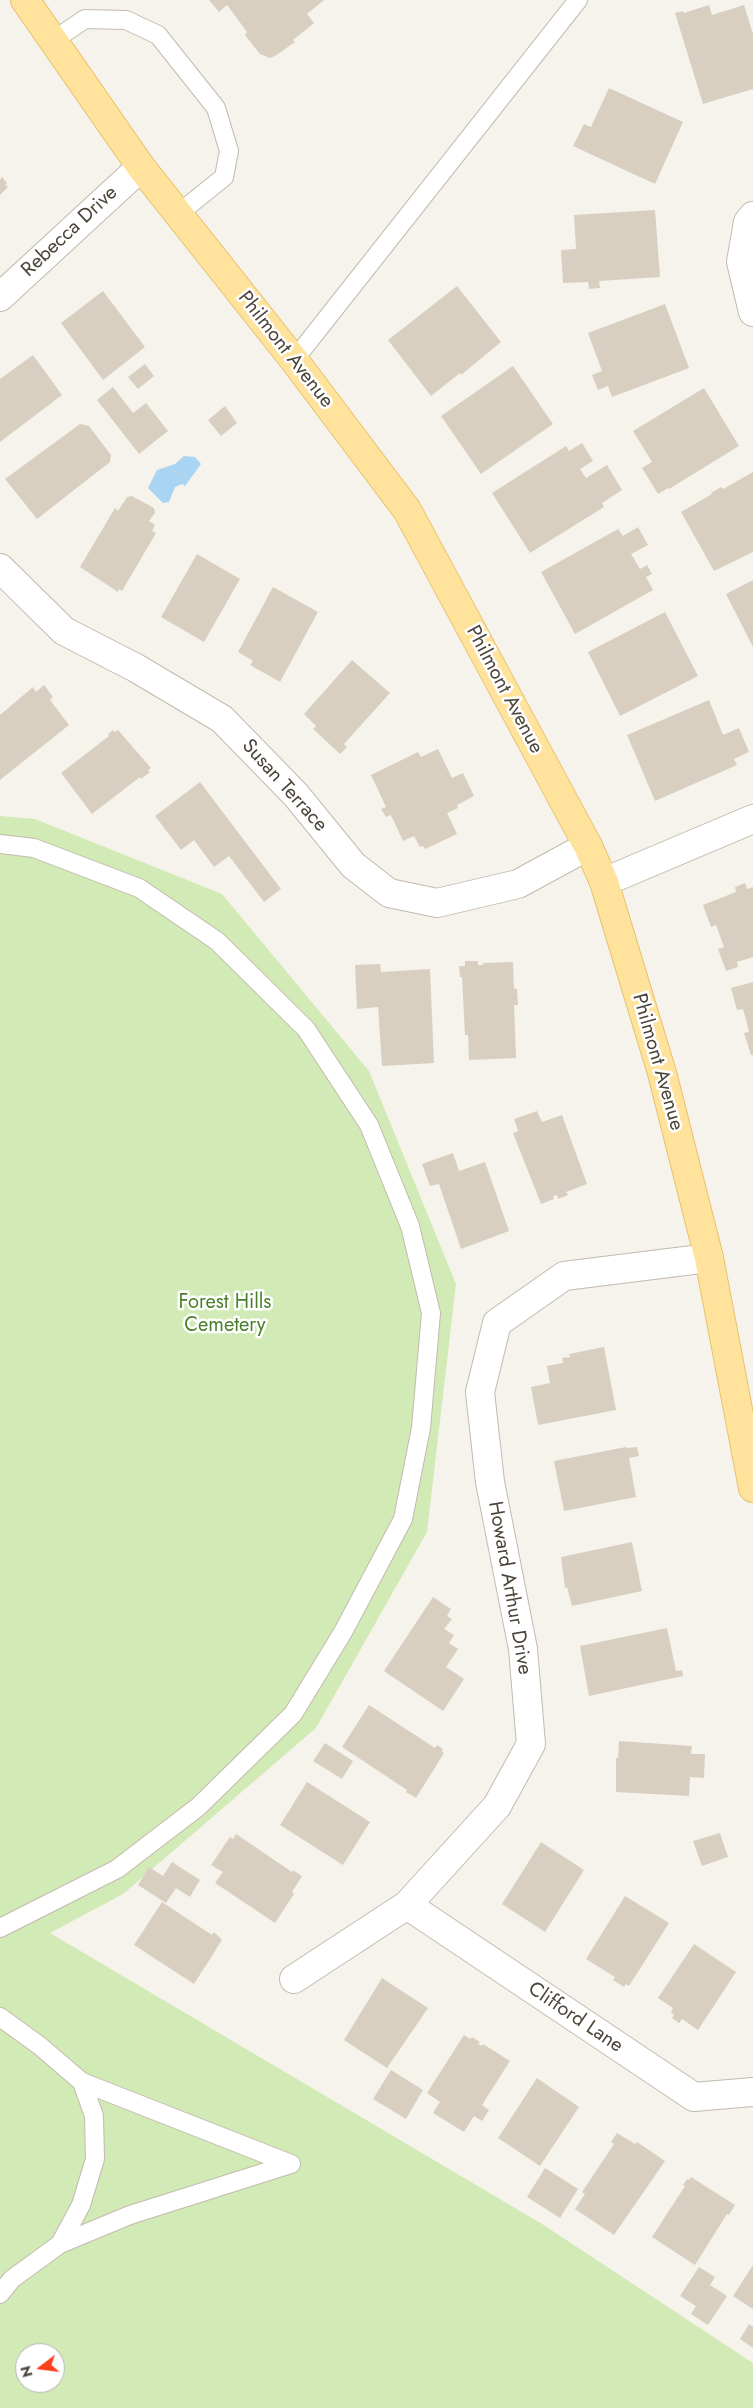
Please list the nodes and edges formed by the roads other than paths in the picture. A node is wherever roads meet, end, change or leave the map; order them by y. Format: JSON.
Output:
{"nodes":[{"id":1,"x":25,"y":0,"type":"edge"},
{"id":2,"x":578,"y":0,"type":"edge"},
{"id":3,"x":54,"y":40,"type":"junction"},
{"id":4,"x":141,"y":167,"type":"junction"},
{"id":5,"x":178,"y":214,"type":"junction"},
{"id":6,"x":753,"y":216,"type":"edge"},
{"id":7,"x":0,"y":297,"type":"edge"},
{"id":8,"x":753,"y":312,"type":"edge"},
{"id":9,"x":294,"y":360,"type":"junction"},
{"id":10,"x":0,"y":568,"type":"edge"},
{"id":11,"x":753,"y":818,"type":"edge"},
{"id":12,"x":0,"y":844,"type":"edge"},
{"id":13,"x":588,"y":846,"type":"junction"},
{"id":14,"x":604,"y":882,"type":"junction"},
{"id":15,"x":709,"y":1258,"type":"junction"},
{"id":16,"x":753,"y":1488,"type":"edge"},
{"id":17,"x":407,"y":1905,"type":"junction"},
{"id":18,"x":0,"y":1928,"type":"edge"},
{"id":19,"x":294,"y":1979,"type":"dead end"},
{"id":20,"x":0,"y":2017,"type":"edge"},
{"id":21,"x":82,"y":2082,"type":"junction"},
{"id":22,"x":753,"y":2092,"type":"edge"},
{"id":23,"x":60,"y":2244,"type":"junction"},
{"id":24,"x":6,"y":2278,"type":"edge"},
{"id":25,"x":0,"y":2294,"type":"edge"}],
"edges":[{"from":1,"to":3,"type":"main road","name":"Philmont Avenue"},
{"from":2,"to":9,"type":"lane"},
{"from":3,"to":4,"type":"main road","name":"Philmont Avenue"},
{"from":3,"to":5,"type":"lane"},
{"from":4,"to":5,"type":"main road","name":"Philmont Avenue"},
{"from":4,"to":7,"type":"street","name":"Rebecca Drive"},
{"from":5,"to":9,"type":"main road","name":"Philmont Avenue"},
{"from":6,"to":8,"type":"street"},
{"from":9,"to":13,"type":"main road","name":"Philmont Avenue"},
{"from":10,"to":13,"type":"street","name":"Susan Terrace"},
{"from":11,"to":14,"type":"street"},
{"from":12,"to":18,"type":"lane"},
{"from":13,"to":14,"type":"main road","name":"Philmont Avenue"},
{"from":14,"to":15,"type":"main road","name":"Philmont Avenue"},
{"from":15,"to":16,"type":"main road","name":"Philmont Avenue"},
{"from":15,"to":17,"type":"street","name":"Howard Arthur Drive"},
{"from":17,"to":19,"type":"street","name":"Howard Arthur Drive"},
{"from":17,"to":22,"type":"street","name":"Clifford Lane"},
{"from":20,"to":21,"type":"lane"},
{"from":21,"to":23,"type":"lane"},
{"from":21,"to":23,"type":"lane"},
{"from":23,"to":24,"type":"lane"},
{"from":24,"to":25,"type":"lane"}]}
